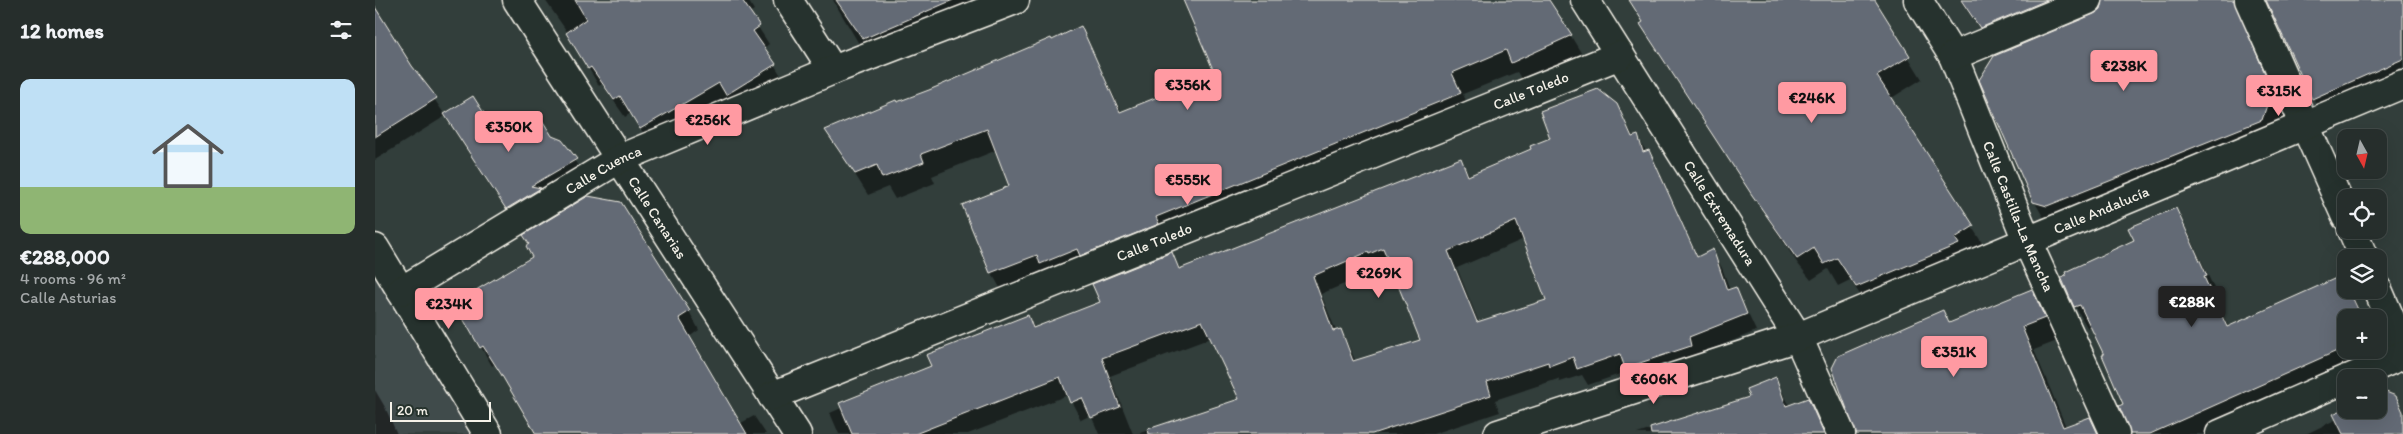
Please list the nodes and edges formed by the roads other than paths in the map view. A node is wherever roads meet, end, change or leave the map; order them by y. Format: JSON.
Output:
{"nodes":[{"id":1,"x":517,"y":0,"type":"edge"},
{"id":2,"x":788,"y":0,"type":"edge"},
{"id":3,"x":1015,"y":0,"type":"edge"},
{"id":4,"x":1585,"y":0,"type":"edge"},
{"id":5,"x":1918,"y":0,"type":"edge"},
{"id":6,"x":2088,"y":0,"type":"edge"},
{"id":7,"x":2249,"y":0,"type":"edge"},
{"id":8,"x":1621,"y":55,"type":"junction"},
{"id":9,"x":1953,"y":56,"type":"junction"},
{"id":10,"x":833,"y":70,"type":"junction"},
{"id":11,"x":2403,"y":84,"type":"edge"},
{"id":12,"x":2306,"y":125,"type":"junction"},
{"id":13,"x":619,"y":159,"type":"junction"},
{"id":14,"x":2337,"y":196,"type":"edge"},
{"id":15,"x":2027,"y":241,"type":"junction"},
{"id":16,"x":375,"y":248,"type":"edge"},
{"id":17,"x":401,"y":291,"type":"junction"},
{"id":18,"x":2382,"y":299,"type":"edge"},
{"id":19,"x":1798,"y":336,"type":"junction"},
{"id":20,"x":2403,"y":348,"type":"edge"},
{"id":21,"x":2403,"y":355,"type":"edge"},
{"id":22,"x":2371,"y":369,"type":"edge"},
{"id":23,"x":2337,"y":383,"type":"edge"},
{"id":24,"x":772,"y":396,"type":"junction"},
{"id":25,"x":488,"y":434,"type":"edge"},
{"id":26,"x":797,"y":434,"type":"edge"},
{"id":27,"x":1498,"y":434,"type":"edge"},
{"id":28,"x":1841,"y":434,"type":"edge"},
{"id":29,"x":2115,"y":434,"type":"edge"},
{"id":30,"x":2220,"y":434,"type":"edge"}],
"edges":[{"from":1,"to":13,"type":"street","name":"Calle Canarias"},
{"from":2,"to":10,"type":"street"},
{"from":3,"to":10,"type":"street","name":"Calle Cuenca"},
{"from":4,"to":8,"type":"street","name":"Calle Extremadura"},
{"from":5,"to":9,"type":"street","name":"Calle Castilla-La Mancha"},
{"from":6,"to":9,"type":"street"},
{"from":7,"to":12,"type":"street"},
{"from":8,"to":19,"type":"street","name":"Calle Extremadura"},
{"from":8,"to":24,"type":"street","name":"Calle Toledo"},
{"from":9,"to":15,"type":"street","name":"Calle Castilla-La Mancha"},
{"from":10,"to":13,"type":"street","name":"Calle Cuenca"},
{"from":11,"to":12,"type":"street","name":"Calle Andalucía"},
{"from":12,"to":14,"type":"street"},
{"from":12,"to":15,"type":"street","name":"Calle Andalucía"},
{"from":13,"to":17,"type":"street","name":"Calle Cuenca"},
{"from":13,"to":24,"type":"street","name":"Calle Canarias"},
{"from":15,"to":19,"type":"street","name":"Calle Andalucía"},
{"from":15,"to":29,"type":"street","name":"Calle Castilla-La Mancha"},
{"from":16,"to":17,"type":"street"},
{"from":17,"to":25,"type":"street"},
{"from":18,"to":20,"type":"street"},
{"from":19,"to":27,"type":"street","name":"Calle Andalucía"},
{"from":19,"to":28,"type":"street","name":"Calle Extremadura"},
{"from":21,"to":22,"type":"street"},
{"from":23,"to":30,"type":"street"},
{"from":24,"to":26,"type":"street","name":"Calle Canarias"}]}
